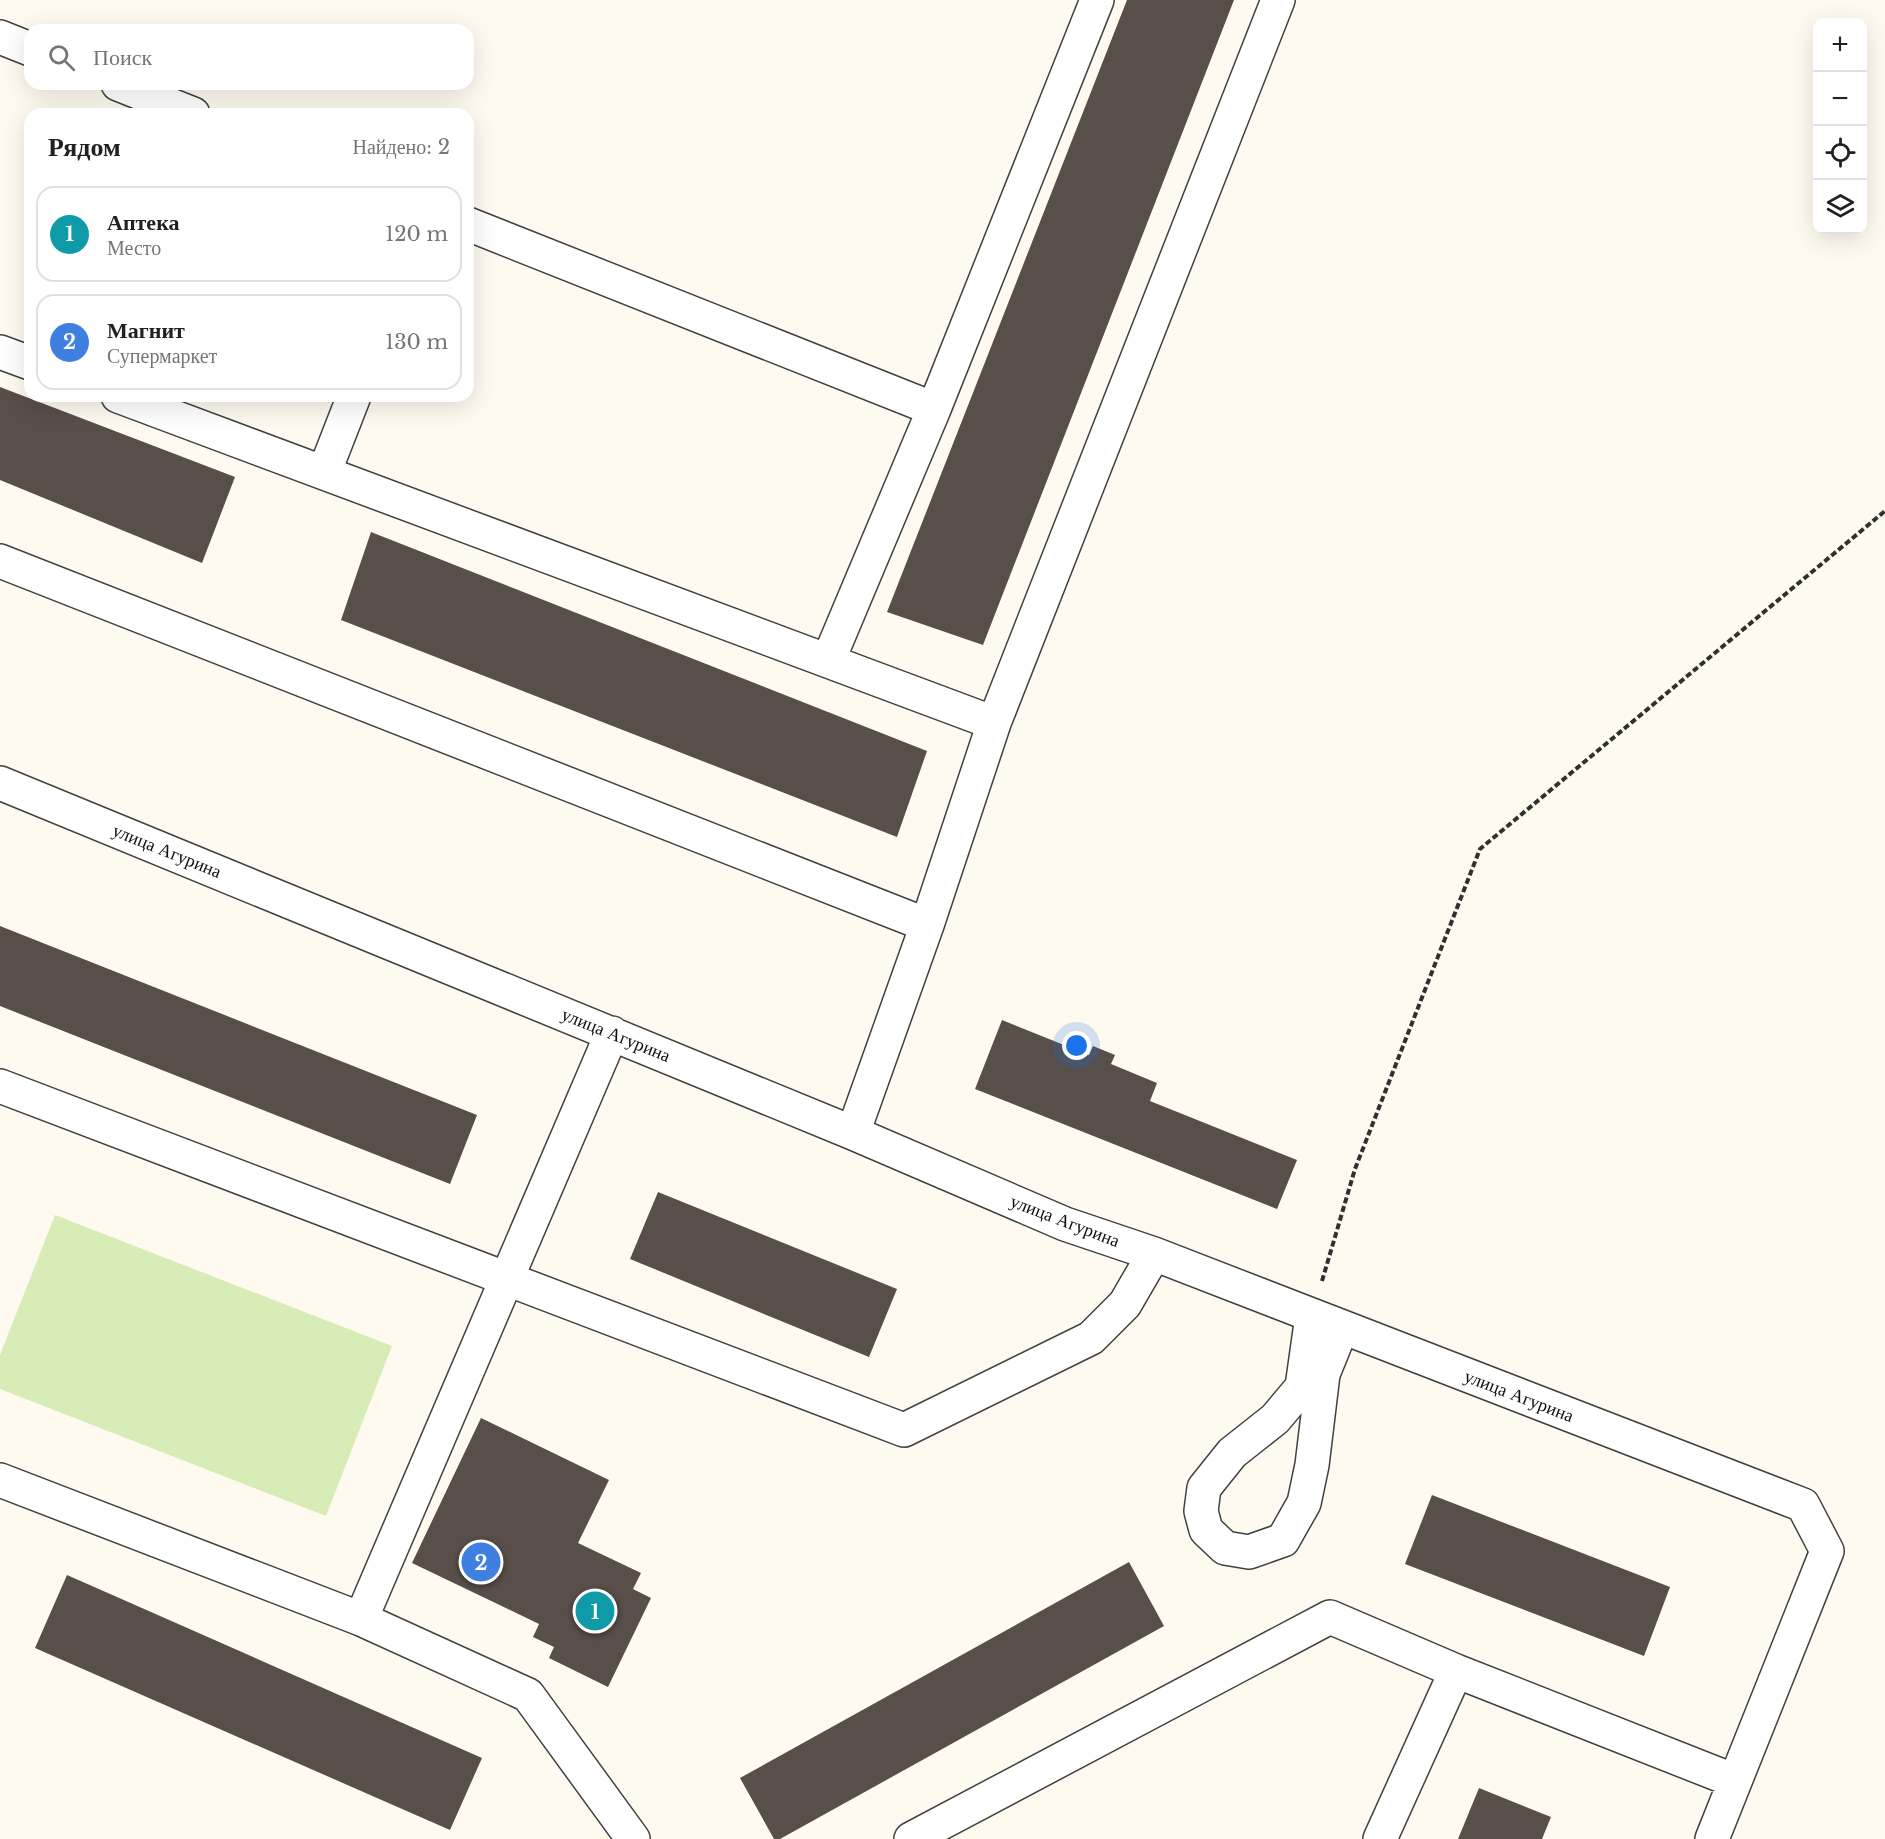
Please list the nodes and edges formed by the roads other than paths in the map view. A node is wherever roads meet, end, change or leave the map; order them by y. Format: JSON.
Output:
{"nodes":[{"id":1,"x":1097,"y":0,"type":"edge"},
{"id":2,"x":1278,"y":0,"type":"edge"},
{"id":3,"x":0,"y":37,"type":"edge"},
{"id":4,"x":24,"y":47,"type":"edge"},
{"id":5,"x":126,"y":96,"type":"edge"},
{"id":6,"x":171,"y":108,"type":"edge"},
{"id":7,"x":474,"y":226,"type":"edge"},
{"id":8,"x":0,"y":352,"type":"edge"},
{"id":9,"x":24,"y":361,"type":"edge"},
{"id":10,"x":134,"y":402,"type":"edge"},
{"id":11,"x":352,"y":402,"type":"edge"},
{"id":12,"x":934,"y":409,"type":"junction"},
{"id":13,"x":324,"y":473,"type":"junction"},
{"id":14,"x":0,"y":561,"type":"edge"},
{"id":15,"x":828,"y":661,"type":"junction"},
{"id":16,"x":994,"y":723,"type":"junction"},
{"id":17,"x":0,"y":783,"type":"edge"},
{"id":18,"x":927,"y":925,"type":"junction"},
{"id":19,"x":612,"y":1034,"type":"junction"},
{"id":20,"x":0,"y":1086,"type":"edge"},
{"id":21,"x":853,"y":1133,"type":"junction"},
{"id":22,"x":1154,"y":1254,"type":"junction"},
{"id":23,"x":508,"y":1277,"type":"junction"},
{"id":24,"x":1312,"y":1316,"type":"junction"},
{"id":25,"x":1342,"y":1328,"type":"junction"},
{"id":26,"x":0,"y":1480,"type":"edge"},
{"id":27,"x":361,"y":1619,"type":"junction"},
{"id":28,"x":1456,"y":1671,"type":"junction"},
{"id":29,"x":1736,"y":1781,"type":"junction"},
{"id":30,"x":633,"y":1839,"type":"edge"},
{"id":31,"x":911,"y":1839,"type":"edge"},
{"id":32,"x":1380,"y":1839,"type":"edge"},
{"id":33,"x":1712,"y":1839,"type":"edge"}],
"edges":[{"from":1,"to":12,"type":"street"},
{"from":2,"to":16,"type":"street"},
{"from":3,"to":4,"type":"street"},
{"from":5,"to":6,"type":"street"},
{"from":7,"to":12,"type":"street"},
{"from":8,"to":9,"type":"street"},
{"from":10,"to":13,"type":"street"},
{"from":11,"to":13,"type":"street"},
{"from":12,"to":15,"type":"street"},
{"from":13,"to":15,"type":"street"},
{"from":14,"to":18,"type":"street"},
{"from":15,"to":16,"type":"street"},
{"from":16,"to":18,"type":"street"},
{"from":17,"to":19,"type":"street","name":"улица Агурина"},
{"from":18,"to":21,"type":"street"},
{"from":19,"to":21,"type":"street","name":"улица Агурина"},
{"from":19,"to":23,"type":"street"},
{"from":20,"to":23,"type":"street"},
{"from":21,"to":22,"type":"street","name":"улица Агурина"},
{"from":22,"to":23,"type":"street"},
{"from":22,"to":24,"type":"street","name":"улица Агурина"},
{"from":23,"to":27,"type":"street"},
{"from":24,"to":25,"type":"street","name":"улица Агурина"},
{"from":24,"to":25,"type":"street"},
{"from":25,"to":29,"type":"street","name":"улица Агурина"},
{"from":26,"to":27,"type":"street"},
{"from":27,"to":30,"type":"street"},
{"from":28,"to":29,"type":"street"},
{"from":28,"to":31,"type":"street"},
{"from":28,"to":32,"type":"street"},
{"from":29,"to":33,"type":"street","name":"улица Агурина"}]}
